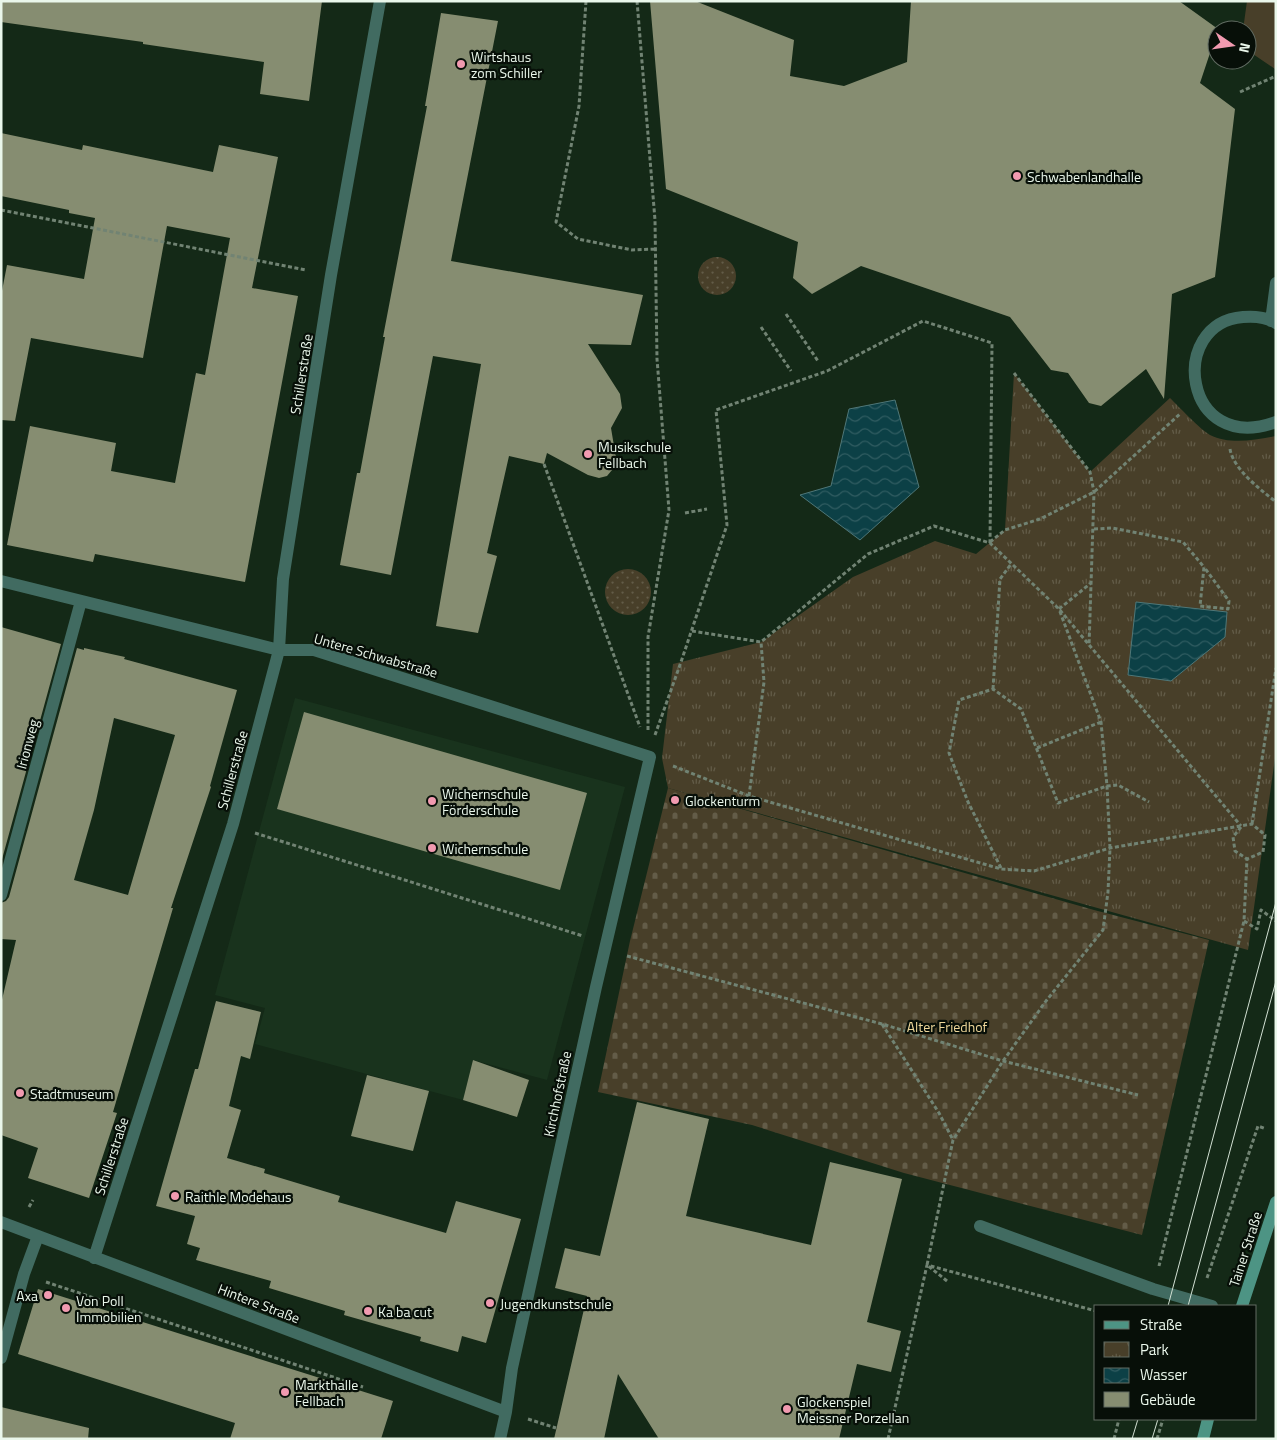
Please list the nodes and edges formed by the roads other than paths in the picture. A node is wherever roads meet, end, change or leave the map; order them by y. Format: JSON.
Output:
{"nodes":[{"id":1,"x":380,"y":1,"type":"edge"},
{"id":2,"x":1276,"y":283,"type":"edge"},
{"id":3,"x":1274,"y":322,"type":"edge"},
{"id":4,"x":1276,"y":422,"type":"edge"},
{"id":5,"x":1,"y":581,"type":"edge"},
{"id":6,"x":81,"y":601,"type":"junction"},
{"id":7,"x":279,"y":650,"type":"junction"},
{"id":8,"x":649,"y":754,"type":"joint"},
{"id":9,"x":1,"y":894,"type":"edge"},
{"id":10,"x":1276,"y":1202,"type":"edge"},
{"id":11,"x":1,"y":1222,"type":"edge"},
{"id":12,"x":980,"y":1226,"type":"dead end"},
{"id":13,"x":38,"y":1236,"type":"junction"},
{"id":14,"x":94,"y":1258,"type":"junction"},
{"id":15,"x":1209,"y":1305,"type":"edge"},
{"id":16,"x":1242,"y":1305,"type":"edge"},
{"id":17,"x":1,"y":1358,"type":"edge"},
{"id":18,"x":506,"y":1412,"type":"junction"},
{"id":19,"x":1208,"y":1420,"type":"edge"},
{"id":20,"x":500,"y":1439,"type":"edge"},
{"id":21,"x":1203,"y":1439,"type":"edge"}],
"edges":[{"from":1,"to":7,"type":"street","name":"Schillerstraße"},
{"from":2,"to":3,"type":"street"},
{"from":3,"to":4,"type":"street"},
{"from":5,"to":6,"type":"street","name":"Untere Schwabstraße"},
{"from":6,"to":7,"type":"street","name":"Untere Schwabstraße"},
{"from":6,"to":9,"type":"street","name":"Irionweg"},
{"from":7,"to":8,"type":"street","name":"Untere Schwabstraße"},
{"from":7,"to":14,"type":"street","name":"Schillerstraße"},
{"from":8,"to":18,"type":"street","name":"Kirchhofstraße"},
{"from":10,"to":16,"type":"street","name":"Tainer Straße"},
{"from":11,"to":13,"type":"street","name":"Hintere Straße"},
{"from":12,"to":15,"type":"street"},
{"from":13,"to":14,"type":"street","name":"Hintere Straße"},
{"from":13,"to":17,"type":"street"},
{"from":14,"to":18,"type":"street","name":"Hintere Straße"},
{"from":18,"to":20,"type":"street","name":"Kirchhofstraße"},
{"from":19,"to":21,"type":"street"}]}
